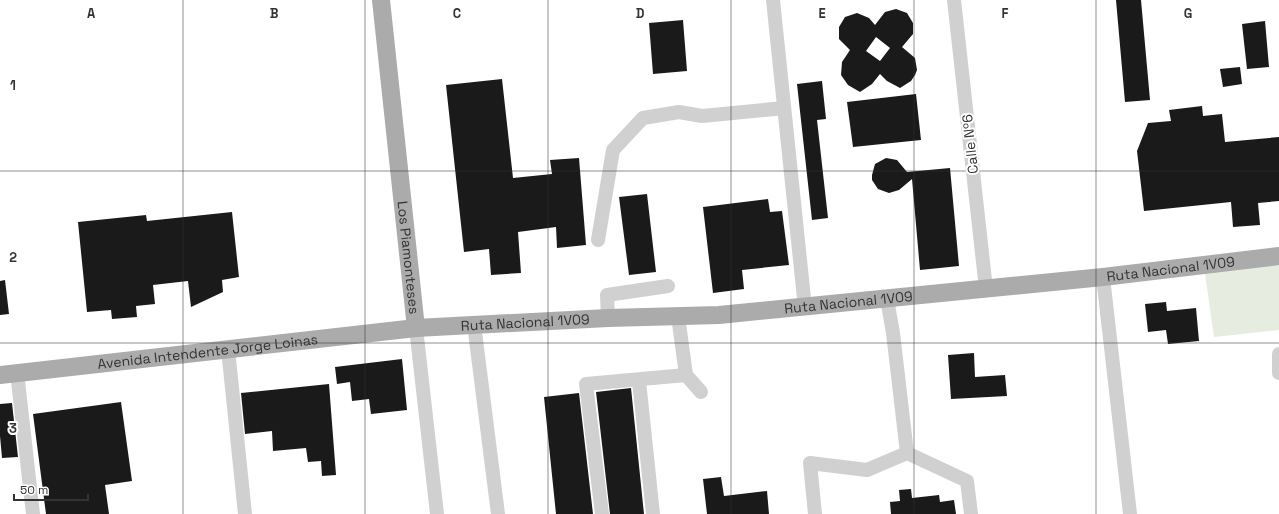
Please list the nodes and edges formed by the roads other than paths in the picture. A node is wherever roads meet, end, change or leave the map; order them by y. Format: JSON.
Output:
{"nodes":[{"id":1,"x":381,"y":0,"type":"edge"},
{"id":2,"x":773,"y":0,"type":"edge"},
{"id":3,"x":954,"y":0,"type":"edge"},
{"id":4,"x":784,"y":108,"type":"junction"},
{"id":5,"x":598,"y":240,"type":"dead end"},
{"id":6,"x":1279,"y":256,"type":"edge"},
{"id":7,"x":1103,"y":277,"type":"junction"},
{"id":8,"x":668,"y":286,"type":"dead end"},
{"id":9,"x":986,"y":289,"type":"junction"},
{"id":10,"x":887,"y":299,"type":"junction"},
{"id":11,"x":805,"y":308,"type":"junction"},
{"id":12,"x":678,"y":316,"type":"junction"},
{"id":13,"x":608,"y":318,"type":"junction"},
{"id":14,"x":474,"y":324,"type":"junction"},
{"id":15,"x":416,"y":328,"type":"junction"},
{"id":16,"x":228,"y":349,"type":"junction"},
{"id":17,"x":1279,"y":354,"type":"edge"},
{"id":18,"x":1279,"y":373,"type":"edge"},
{"id":19,"x":9,"y":374,"type":"edge"},
{"id":20,"x":686,"y":375,"type":"junction"},
{"id":21,"x":639,"y":381,"type":"junction"},
{"id":22,"x":701,"y":392,"type":"dead end"},
{"id":23,"x":907,"y":453,"type":"junction"},
{"id":24,"x":33,"y":514,"type":"edge"},
{"id":25,"x":245,"y":514,"type":"edge"},
{"id":26,"x":437,"y":514,"type":"edge"},
{"id":27,"x":498,"y":514,"type":"edge"},
{"id":28,"x":602,"y":514,"type":"edge"},
{"id":29,"x":654,"y":514,"type":"edge"},
{"id":30,"x":815,"y":514,"type":"edge"},
{"id":31,"x":971,"y":514,"type":"edge"},
{"id":32,"x":1130,"y":514,"type":"edge"}],
"edges":[{"from":1,"to":15,"type":"main road","name":"Los Piamonteses"},
{"from":2,"to":4,"type":"street"},
{"from":3,"to":9,"type":"street","name":"Calle Nº6"},
{"from":4,"to":5,"type":"street"},
{"from":4,"to":11,"type":"street"},
{"from":6,"to":7,"type":"main road","name":"Ruta Nacional 1V09"},
{"from":7,"to":9,"type":"main road","name":"Ruta Nacional 1V09"},
{"from":7,"to":32,"type":"street"},
{"from":8,"to":13,"type":"street"},
{"from":9,"to":10,"type":"main road","name":"Ruta Nacional 1V09"},
{"from":10,"to":11,"type":"main road","name":"Ruta Nacional 1V09"},
{"from":10,"to":23,"type":"street"},
{"from":11,"to":12,"type":"main road","name":"Ruta Nacional 1V09"},
{"from":12,"to":13,"type":"main road","name":"Ruta Nacional 1V09"},
{"from":12,"to":20,"type":"street"},
{"from":13,"to":14,"type":"main road","name":"Ruta Nacional 1V09"},
{"from":14,"to":15,"type":"main road","name":"Ruta Nacional 1V09"},
{"from":14,"to":27,"type":"street"},
{"from":15,"to":16,"type":"main road","name":"Avenida Intendente Jorge Loinas"},
{"from":15,"to":26,"type":"street","name":"Los Piamonteses"},
{"from":16,"to":19,"type":"main road","name":"Avenida Intendente Jorge Loinas"},
{"from":16,"to":25,"type":"street"},
{"from":17,"to":18,"type":"street"},
{"from":19,"to":24,"type":"street"},
{"from":20,"to":21,"type":"street"},
{"from":20,"to":22,"type":"street"},
{"from":21,"to":28,"type":"street"},
{"from":21,"to":29,"type":"street"},
{"from":23,"to":30,"type":"street"},
{"from":23,"to":31,"type":"street"}]}
